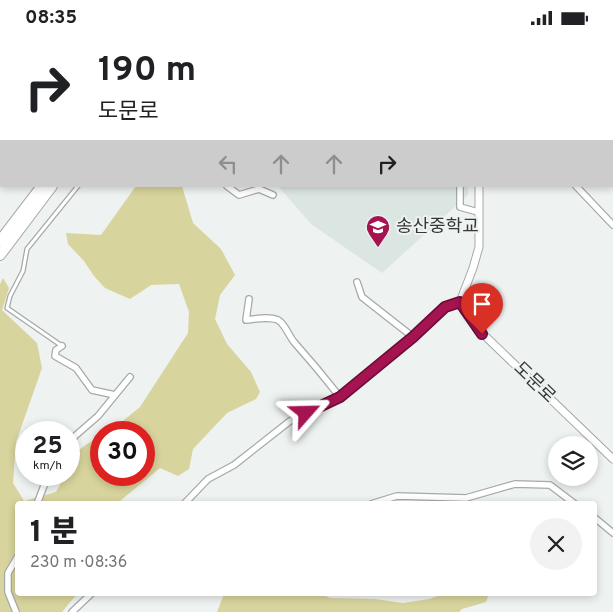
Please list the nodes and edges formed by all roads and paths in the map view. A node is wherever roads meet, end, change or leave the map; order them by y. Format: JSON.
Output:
{"nodes":[{"id":1,"x":41,"y":187,"type":"edge"},
{"id":2,"x":51,"y":187,"type":"edge"},
{"id":3,"x":77,"y":187,"type":"edge"},
{"id":4,"x":228,"y":187,"type":"edge"},
{"id":5,"x":460,"y":187,"type":"edge"},
{"id":6,"x":479,"y":187,"type":"edge"},
{"id":7,"x":577,"y":187,"type":"edge"},
{"id":8,"x":273,"y":195,"type":"dead end"},
{"id":9,"x":478,"y":213,"type":"junction"},
{"id":10,"x":613,"y":225,"type":"edge"},
{"id":11,"x":0,"y":241,"type":"edge"},
{"id":12,"x":0,"y":255,"type":"edge"},
{"id":13,"x":357,"y":282,"type":"dead end"},
{"id":14,"x":249,"y":299,"type":"dead end"},
{"id":15,"x":460,"y":302,"type":"junction"},
{"id":16,"x":413,"y":337,"type":"junction"},
{"id":17,"x":62,"y":346,"type":"joint"},
{"id":18,"x":130,"y":377,"type":"dead end"},
{"id":19,"x":115,"y":395,"type":"junction"},
{"id":20,"x":340,"y":397,"type":"junction"},
{"id":21,"x":80,"y":432,"type":"edge"},
{"id":22,"x":613,"y":459,"type":"edge"},
{"id":23,"x":44,"y":486,"type":"edge"},
{"id":24,"x":38,"y":501,"type":"edge"},
{"id":25,"x":187,"y":501,"type":"edge"},
{"id":26,"x":380,"y":501,"type":"edge"},
{"id":27,"x":571,"y":501,"type":"edge"},
{"id":28,"x":597,"y":520,"type":"edge"},
{"id":29,"x":613,"y":533,"type":"edge"},
{"id":30,"x":15,"y":561,"type":"edge"},
{"id":31,"x":89,"y":596,"type":"edge"},
{"id":32,"x":16,"y":612,"type":"edge"},
{"id":33,"x":72,"y":612,"type":"edge"}],
"edges":[{"from":1,"to":11,"type":"highway"},
{"from":2,"to":12,"type":"highway"},
{"from":3,"to":17,"type":"lane"},
{"from":4,"to":8,"type":"street"},
{"from":5,"to":9,"type":"street"},
{"from":6,"to":9,"type":"street"},
{"from":7,"to":10,"type":"street"},
{"from":9,"to":15,"type":"street"},
{"from":13,"to":16,"type":"street"},
{"from":14,"to":20,"type":"street"},
{"from":15,"to":16,"type":"street"},
{"from":15,"to":22,"type":"street","name":"도문로"},
{"from":16,"to":20,"type":"street"},
{"from":17,"to":19,"type":"street"},
{"from":18,"to":19,"type":"street"},
{"from":19,"to":21,"type":"street"},
{"from":20,"to":25,"type":"street"},
{"from":23,"to":24,"type":"street"},
{"from":26,"to":27,"type":"street"},
{"from":28,"to":29,"type":"street"},
{"from":30,"to":32,"type":"street"},
{"from":31,"to":33,"type":"street"}]}
